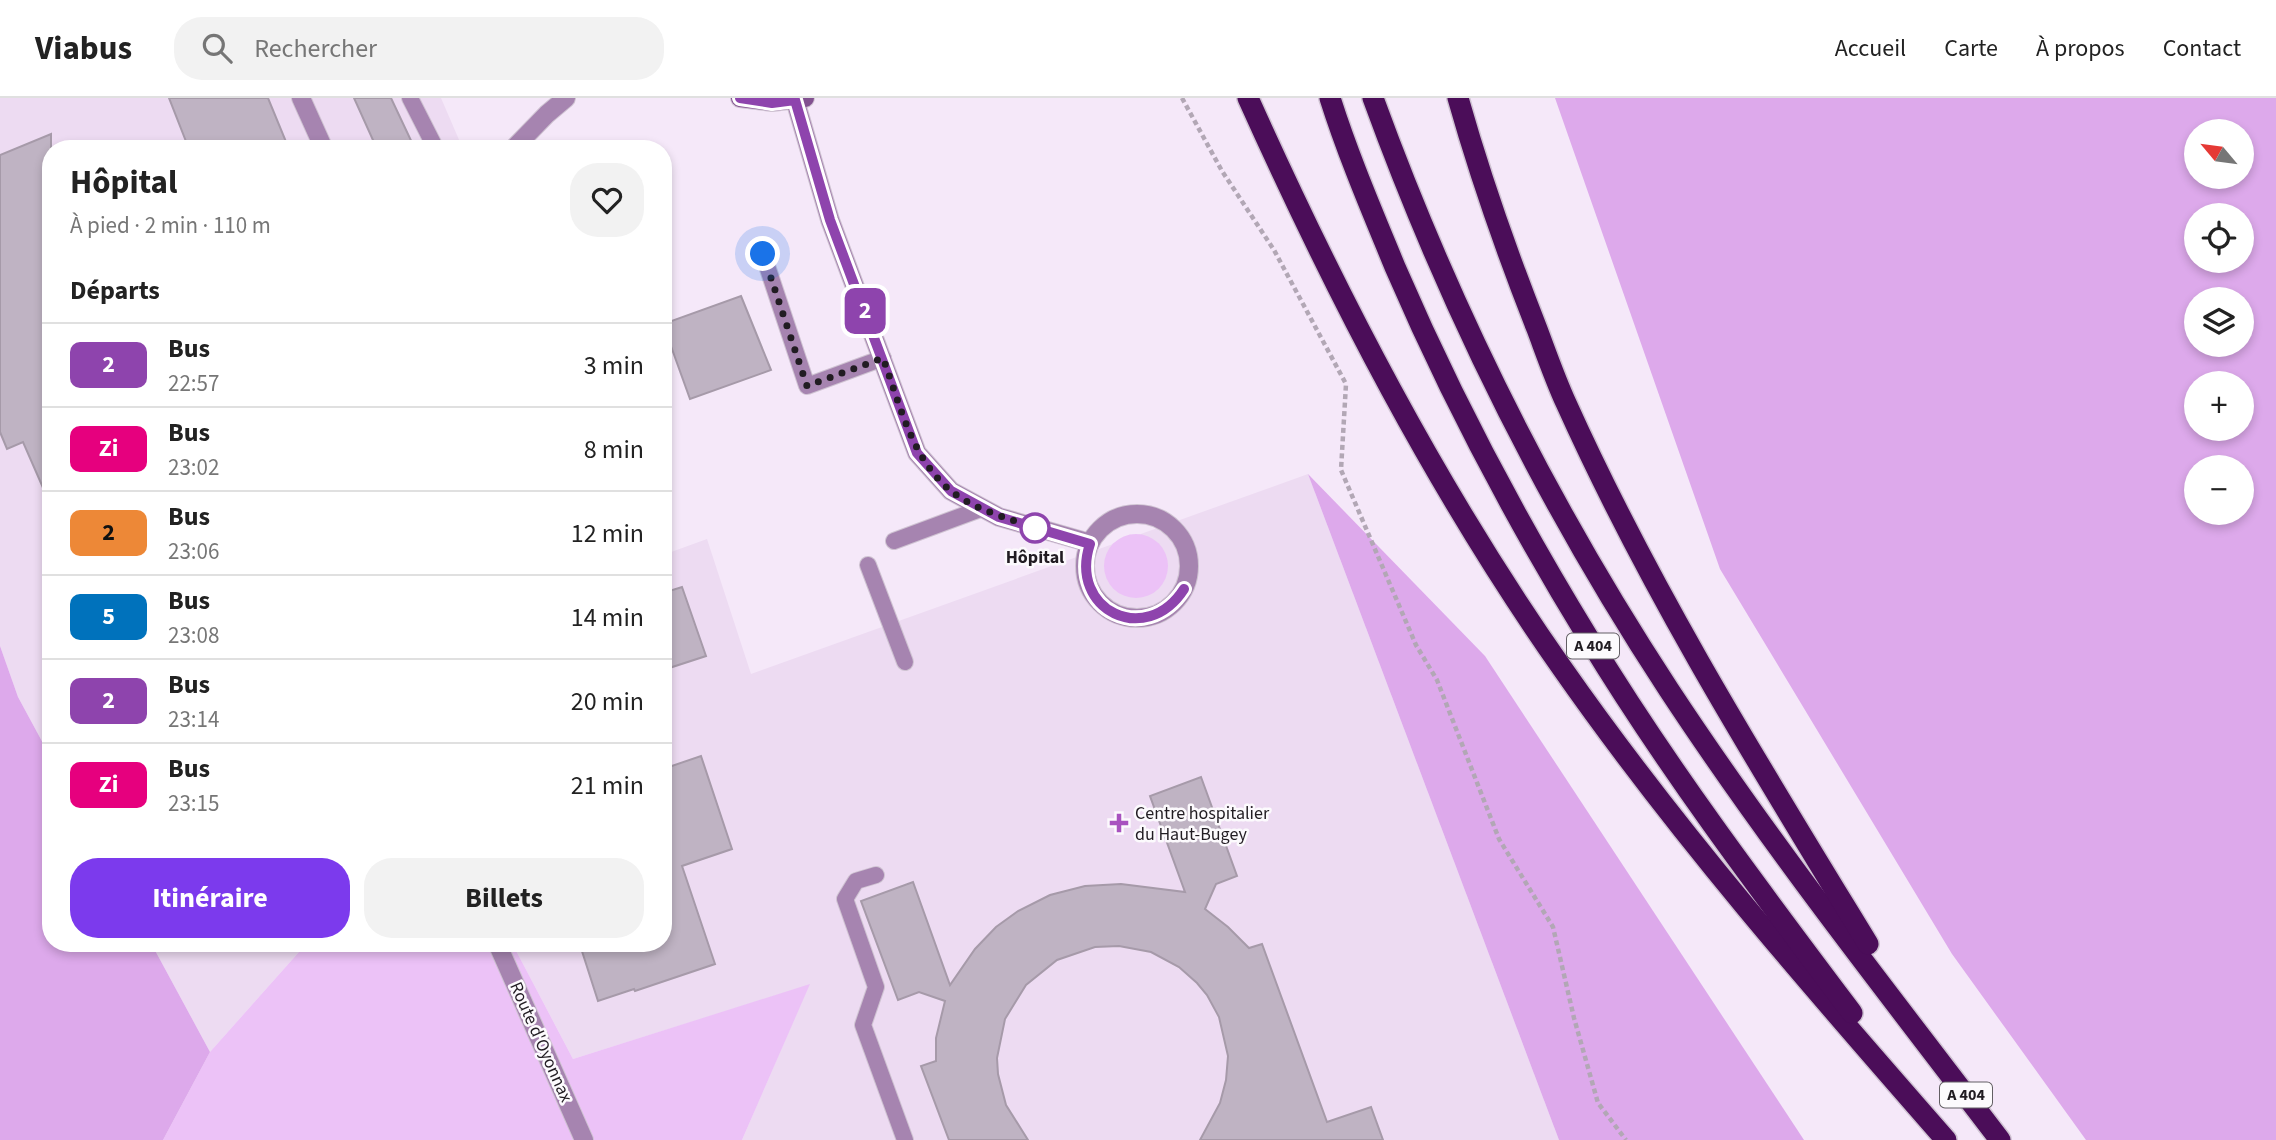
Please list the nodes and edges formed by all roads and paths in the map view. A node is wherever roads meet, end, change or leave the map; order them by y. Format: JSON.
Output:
{"nodes":[{"id":1,"x":301,"y":98,"type":"edge"},
{"id":2,"x":410,"y":98,"type":"edge"},
{"id":3,"x":566,"y":98,"type":"edge"},
{"id":4,"x":740,"y":98,"type":"edge"},
{"id":5,"x":1182,"y":98,"type":"edge"},
{"id":6,"x":1248,"y":98,"type":"edge"},
{"id":7,"x":1330,"y":98,"type":"edge"},
{"id":8,"x":1373,"y":98,"type":"edge"},
{"id":9,"x":1458,"y":98,"type":"edge"},
{"id":10,"x":800,"y":99,"type":"edge"},
{"id":11,"x":320,"y":140,"type":"edge"},
{"id":12,"x":431,"y":140,"type":"edge"},
{"id":13,"x":522,"y":140,"type":"edge"},
{"id":14,"x":763,"y":254,"type":"dead end"},
{"id":15,"x":883,"y":358,"type":"junction"},
{"id":16,"x":983,"y":508,"type":"junction"},
{"id":17,"x":894,"y":541,"type":"dead end"},
{"id":18,"x":1090,"y":544,"type":"junction"},
{"id":19,"x":868,"y":565,"type":"dead end"},
{"id":20,"x":905,"y":662,"type":"dead end"},
{"id":21,"x":876,"y":875,"type":"dead end"},
{"id":22,"x":501,"y":952,"type":"edge"},
{"id":23,"x":1932,"y":1051,"type":"junction"},
{"id":24,"x":584,"y":1140,"type":"edge"},
{"id":25,"x":905,"y":1140,"type":"edge"},
{"id":26,"x":1626,"y":1140,"type":"edge"},
{"id":27,"x":1947,"y":1140,"type":"edge"},
{"id":28,"x":2000,"y":1140,"type":"edge"}],
"edges":[{"from":1,"to":11,"type":"street"},
{"from":2,"to":12,"type":"lane"},
{"from":3,"to":13,"type":"street"},
{"from":4,"to":10,"type":"main road"},
{"from":5,"to":26,"type":"path"},
{"from":6,"to":27,"type":"highway"},
{"from":7,"to":27,"type":"highway","number":"A 404"},
{"from":8,"to":23,"type":"highway","number":"A 404"},
{"from":9,"to":23,"type":"highway"},
{"from":10,"to":15,"type":"street"},
{"from":14,"to":15,"type":"lane"},
{"from":15,"to":16,"type":"street"},
{"from":16,"to":17,"type":"lane"},
{"from":16,"to":18,"type":"street"},
{"from":18,"to":18,"type":"street"},
{"from":19,"to":20,"type":"lane"},
{"from":21,"to":25,"type":"lane"},
{"from":22,"to":24,"type":"street","name":"Route d'Oyonnax"},
{"from":23,"to":28,"type":"highway","number":"A 404"}]}
